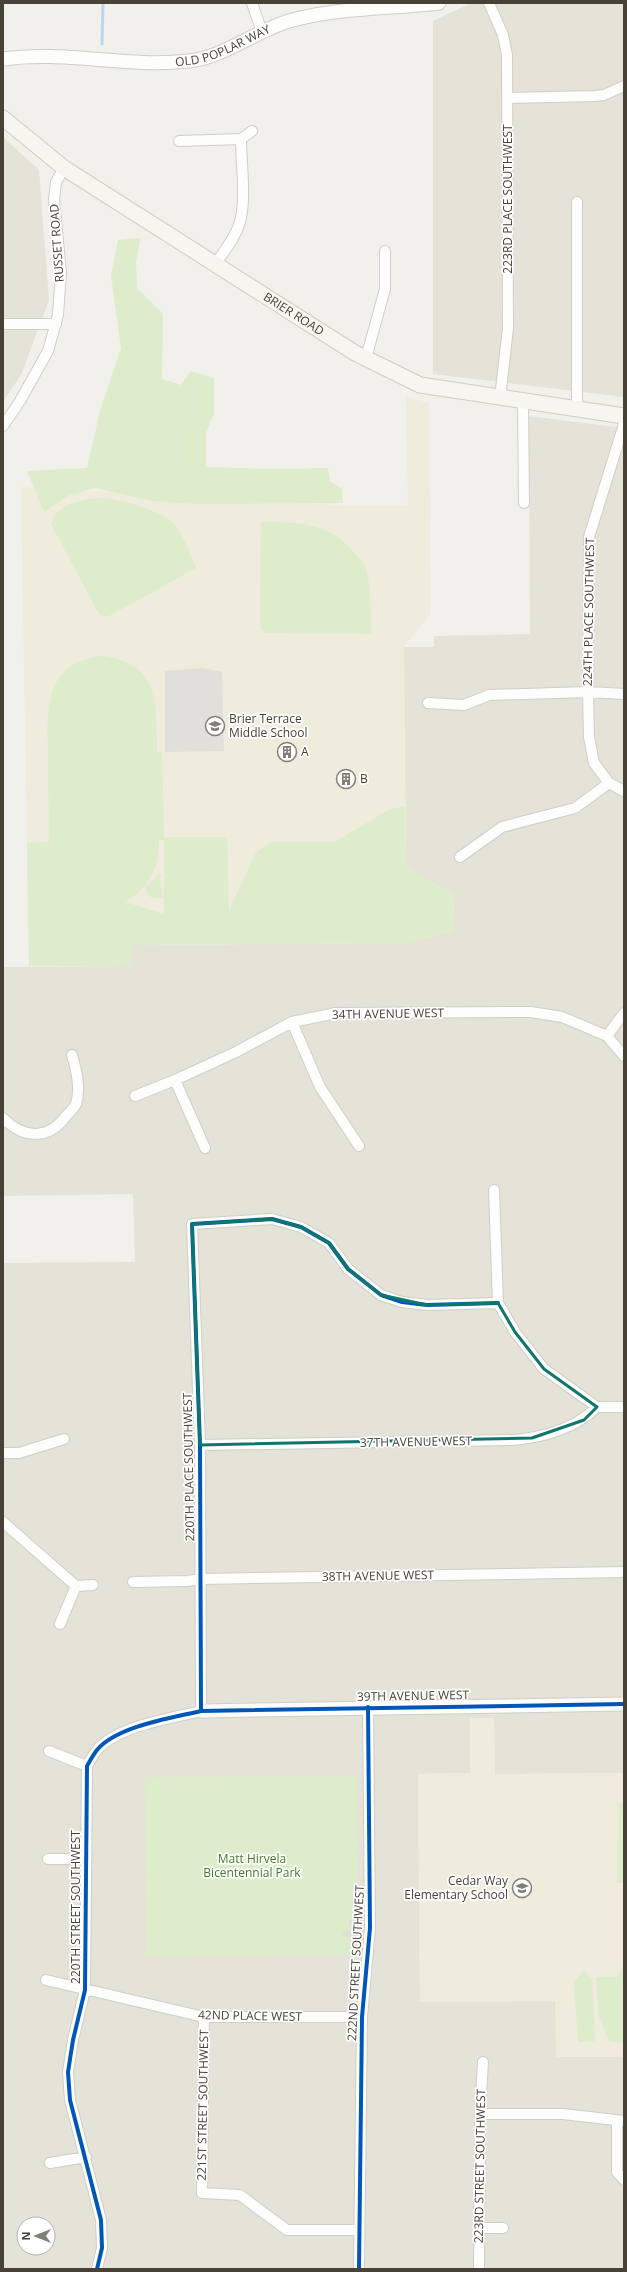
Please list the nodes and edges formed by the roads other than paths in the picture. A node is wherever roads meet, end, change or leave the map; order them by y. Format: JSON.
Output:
{"nodes":[{"id":1,"x":252,"y":3,"type":"edge"},
{"id":2,"x":439,"y":3,"type":"edge"},
{"id":3,"x":489,"y":3,"type":"edge"},
{"id":4,"x":262,"y":32,"type":"junction"},
{"id":5,"x":3,"y":59,"type":"edge"},
{"id":6,"x":624,"y":86,"type":"edge"},
{"id":7,"x":507,"y":98,"type":"junction"},
{"id":8,"x":3,"y":118,"type":"edge"},
{"id":9,"x":252,"y":131,"type":"dead end"},
{"id":10,"x":241,"y":139,"type":"junction"},
{"id":11,"x":179,"y":141,"type":"dead end"},
{"id":12,"x":64,"y":168,"type":"junction"},
{"id":13,"x":576,"y":202,"type":"dead end"},
{"id":14,"x":385,"y":251,"type":"dead end"},
{"id":15,"x":215,"y":264,"type":"junction"},
{"id":16,"x":3,"y":324,"type":"edge"},
{"id":17,"x":56,"y":324,"type":"junction"},
{"id":18,"x":366,"y":358,"type":"junction"},
{"id":19,"x":500,"y":398,"type":"junction"},
{"id":20,"x":523,"y":401,"type":"junction"},
{"id":21,"x":577,"y":409,"type":"junction"},
{"id":22,"x":624,"y":416,"type":"edge"},
{"id":23,"x":624,"y":424,"type":"edge"},
{"id":24,"x":3,"y":426,"type":"edge"},
{"id":25,"x":524,"y":503,"type":"dead end"},
{"id":26,"x":588,"y":692,"type":"junction"},
{"id":27,"x":624,"y":694,"type":"edge"},
{"id":28,"x":428,"y":703,"type":"dead end"},
{"id":29,"x":609,"y":783,"type":"junction"},
{"id":30,"x":624,"y":791,"type":"edge"},
{"id":31,"x":460,"y":857,"type":"dead end"},
{"id":32,"x":624,"y":1013,"type":"edge"},
{"id":33,"x":292,"y":1022,"type":"junction"},
{"id":34,"x":607,"y":1036,"type":"junction"},
{"id":35,"x":72,"y":1055,"type":"dead end"},
{"id":36,"x":624,"y":1056,"type":"edge"},
{"id":37,"x":175,"y":1080,"type":"junction"},
{"id":38,"x":135,"y":1096,"type":"dead end"},
{"id":39,"x":3,"y":1118,"type":"edge"},
{"id":40,"x":359,"y":1146,"type":"dead end"},
{"id":41,"x":205,"y":1148,"type":"dead end"},
{"id":42,"x":494,"y":1190,"type":"dead end"},
{"id":43,"x":498,"y":1303,"type":"junction"},
{"id":44,"x":597,"y":1407,"type":"junction"},
{"id":45,"x":624,"y":1407,"type":"edge"},
{"id":46,"x":64,"y":1439,"type":"dead end"},
{"id":47,"x":200,"y":1445,"type":"junction"},
{"id":48,"x":3,"y":1453,"type":"edge"},
{"id":49,"x":3,"y":1522,"type":"edge"},
{"id":50,"x":624,"y":1572,"type":"edge"},
{"id":51,"x":201,"y":1579,"type":"junction"},
{"id":52,"x":133,"y":1582,"type":"dead end"},
{"id":53,"x":94,"y":1585,"type":"dead end"},
{"id":54,"x":76,"y":1586,"type":"junction"},
{"id":55,"x":60,"y":1624,"type":"dead end"},
{"id":56,"x":624,"y":1704,"type":"edge"},
{"id":57,"x":368,"y":1707,"type":"junction"},
{"id":58,"x":201,"y":1710,"type":"junction"},
{"id":59,"x":49,"y":1751,"type":"dead end"},
{"id":60,"x":87,"y":1766,"type":"junction"},
{"id":61,"x":48,"y":1859,"type":"dead end"},
{"id":62,"x":85,"y":1859,"type":"junction"},
{"id":63,"x":46,"y":1980,"type":"dead end"},
{"id":64,"x":86,"y":1990,"type":"junction"},
{"id":65,"x":204,"y":2017,"type":"junction"},
{"id":66,"x":362,"y":2017,"type":"junction"},
{"id":67,"x":483,"y":2062,"type":"dead end"},
{"id":68,"x":480,"y":2114,"type":"junction"},
{"id":69,"x":620,"y":2121,"type":"edge"},
{"id":70,"x":86,"y":2156,"type":"junction"},
{"id":71,"x":50,"y":2163,"type":"dead end"},
{"id":72,"x":624,"y":2180,"type":"edge"},
{"id":73,"x":479,"y":2228,"type":"junction"},
{"id":74,"x":503,"y":2228,"type":"dead end"},
{"id":75,"x":358,"y":2230,"type":"junction"},
{"id":76,"x":97,"y":2269,"type":"edge"},
{"id":77,"x":359,"y":2269,"type":"edge"},
{"id":78,"x":479,"y":2269,"type":"edge"}],
"edges":[{"from":1,"to":4,"type":"street"},
{"from":2,"to":4,"type":"street","name":"OLD POPLAR WAY"},
{"from":3,"to":7,"type":"street","name":"223RD PLACE SOUTHWEST"},
{"from":4,"to":5,"type":"street","name":"OLD POPLAR WAY"},
{"from":6,"to":7,"type":"street"},
{"from":7,"to":19,"type":"street","name":"223RD PLACE SOUTHWEST"},
{"from":8,"to":12,"type":"main road","name":"BRIER ROAD"},
{"from":9,"to":10,"type":"street"},
{"from":10,"to":11,"type":"street"},
{"from":10,"to":15,"type":"street"},
{"from":12,"to":15,"type":"main road","name":"BRIER ROAD"},
{"from":12,"to":17,"type":"street","name":"RUSSET ROAD"},
{"from":13,"to":21,"type":"street"},
{"from":14,"to":18,"type":"street"},
{"from":15,"to":18,"type":"main road","name":"BRIER ROAD"},
{"from":16,"to":17,"type":"street"},
{"from":17,"to":24,"type":"street","name":"RUSSET ROAD"},
{"from":18,"to":19,"type":"main road","name":"BRIER ROAD"},
{"from":19,"to":20,"type":"main road","name":"BRIER ROAD"},
{"from":20,"to":21,"type":"main road","name":"BRIER ROAD"},
{"from":20,"to":25,"type":"street"},
{"from":21,"to":22,"type":"main road","name":"BRIER ROAD"},
{"from":23,"to":26,"type":"street","name":"224TH PLACE SOUTHWEST"},
{"from":26,"to":27,"type":"street"},
{"from":26,"to":28,"type":"street"},
{"from":26,"to":29,"type":"street","name":"224TH PLACE SOUTHWEST"},
{"from":29,"to":30,"type":"street","name":"224TH PLACE SOUTHWEST"},
{"from":29,"to":31,"type":"street"},
{"from":32,"to":34,"type":"street"},
{"from":33,"to":34,"type":"street","name":"34TH AVENUE WEST"},
{"from":33,"to":37,"type":"street","name":"34TH AVENUE WEST"},
{"from":33,"to":40,"type":"street"},
{"from":34,"to":36,"type":"street"},
{"from":35,"to":39,"type":"street"},
{"from":37,"to":38,"type":"street","name":"34TH AVENUE WEST"},
{"from":37,"to":41,"type":"street"},
{"from":42,"to":43,"type":"street"},
{"from":43,"to":44,"type":"street"},
{"from":43,"to":47,"type":"street","name":"220TH PLACE SOUTHWEST"},
{"from":44,"to":45,"type":"street"},
{"from":44,"to":47,"type":"street","name":"37TH AVENUE WEST"},
{"from":46,"to":48,"type":"street"},
{"from":47,"to":51,"type":"street","name":"220TH PLACE SOUTHWEST"},
{"from":49,"to":54,"type":"street"},
{"from":50,"to":51,"type":"street","name":"38TH AVENUE WEST"},
{"from":51,"to":52,"type":"street","name":"38TH AVENUE WEST"},
{"from":51,"to":58,"type":"street","name":"220TH PLACE SOUTHWEST"},
{"from":53,"to":54,"type":"street"},
{"from":54,"to":55,"type":"street"},
{"from":56,"to":57,"type":"street","name":"39TH AVENUE WEST"},
{"from":57,"to":58,"type":"street","name":"39TH AVENUE WEST"},
{"from":57,"to":66,"type":"street","name":"222ND STREET SOUTHWEST"},
{"from":58,"to":60,"type":"street","name":"220TH STREET SOUTHWEST"},
{"from":59,"to":60,"type":"street"},
{"from":60,"to":62,"type":"street","name":"220TH STREET SOUTHWEST"},
{"from":61,"to":62,"type":"street"},
{"from":62,"to":64,"type":"street","name":"220TH STREET SOUTHWEST"},
{"from":63,"to":64,"type":"street","name":"42ND PLACE WEST"},
{"from":64,"to":65,"type":"street","name":"42ND PLACE WEST"},
{"from":64,"to":70,"type":"street","name":"220TH STREET SOUTHWEST"},
{"from":65,"to":66,"type":"street","name":"42ND PLACE WEST"},
{"from":65,"to":75,"type":"street","name":"221ST STREET SOUTHWEST"},
{"from":66,"to":75,"type":"street","name":"222ND STREET SOUTHWEST"},
{"from":67,"to":68,"type":"street","name":"223RD STREET SOUTHWEST"},
{"from":68,"to":69,"type":"street"},
{"from":68,"to":73,"type":"street","name":"223RD STREET SOUTHWEST"},
{"from":69,"to":72,"type":"street"},
{"from":70,"to":71,"type":"street"},
{"from":70,"to":76,"type":"street","name":"220TH STREET SOUTHWEST"},
{"from":73,"to":74,"type":"street"},
{"from":73,"to":78,"type":"street","name":"223RD STREET SOUTHWEST"},
{"from":75,"to":77,"type":"street","name":"222ND STREET SOUTHWEST"}]}
